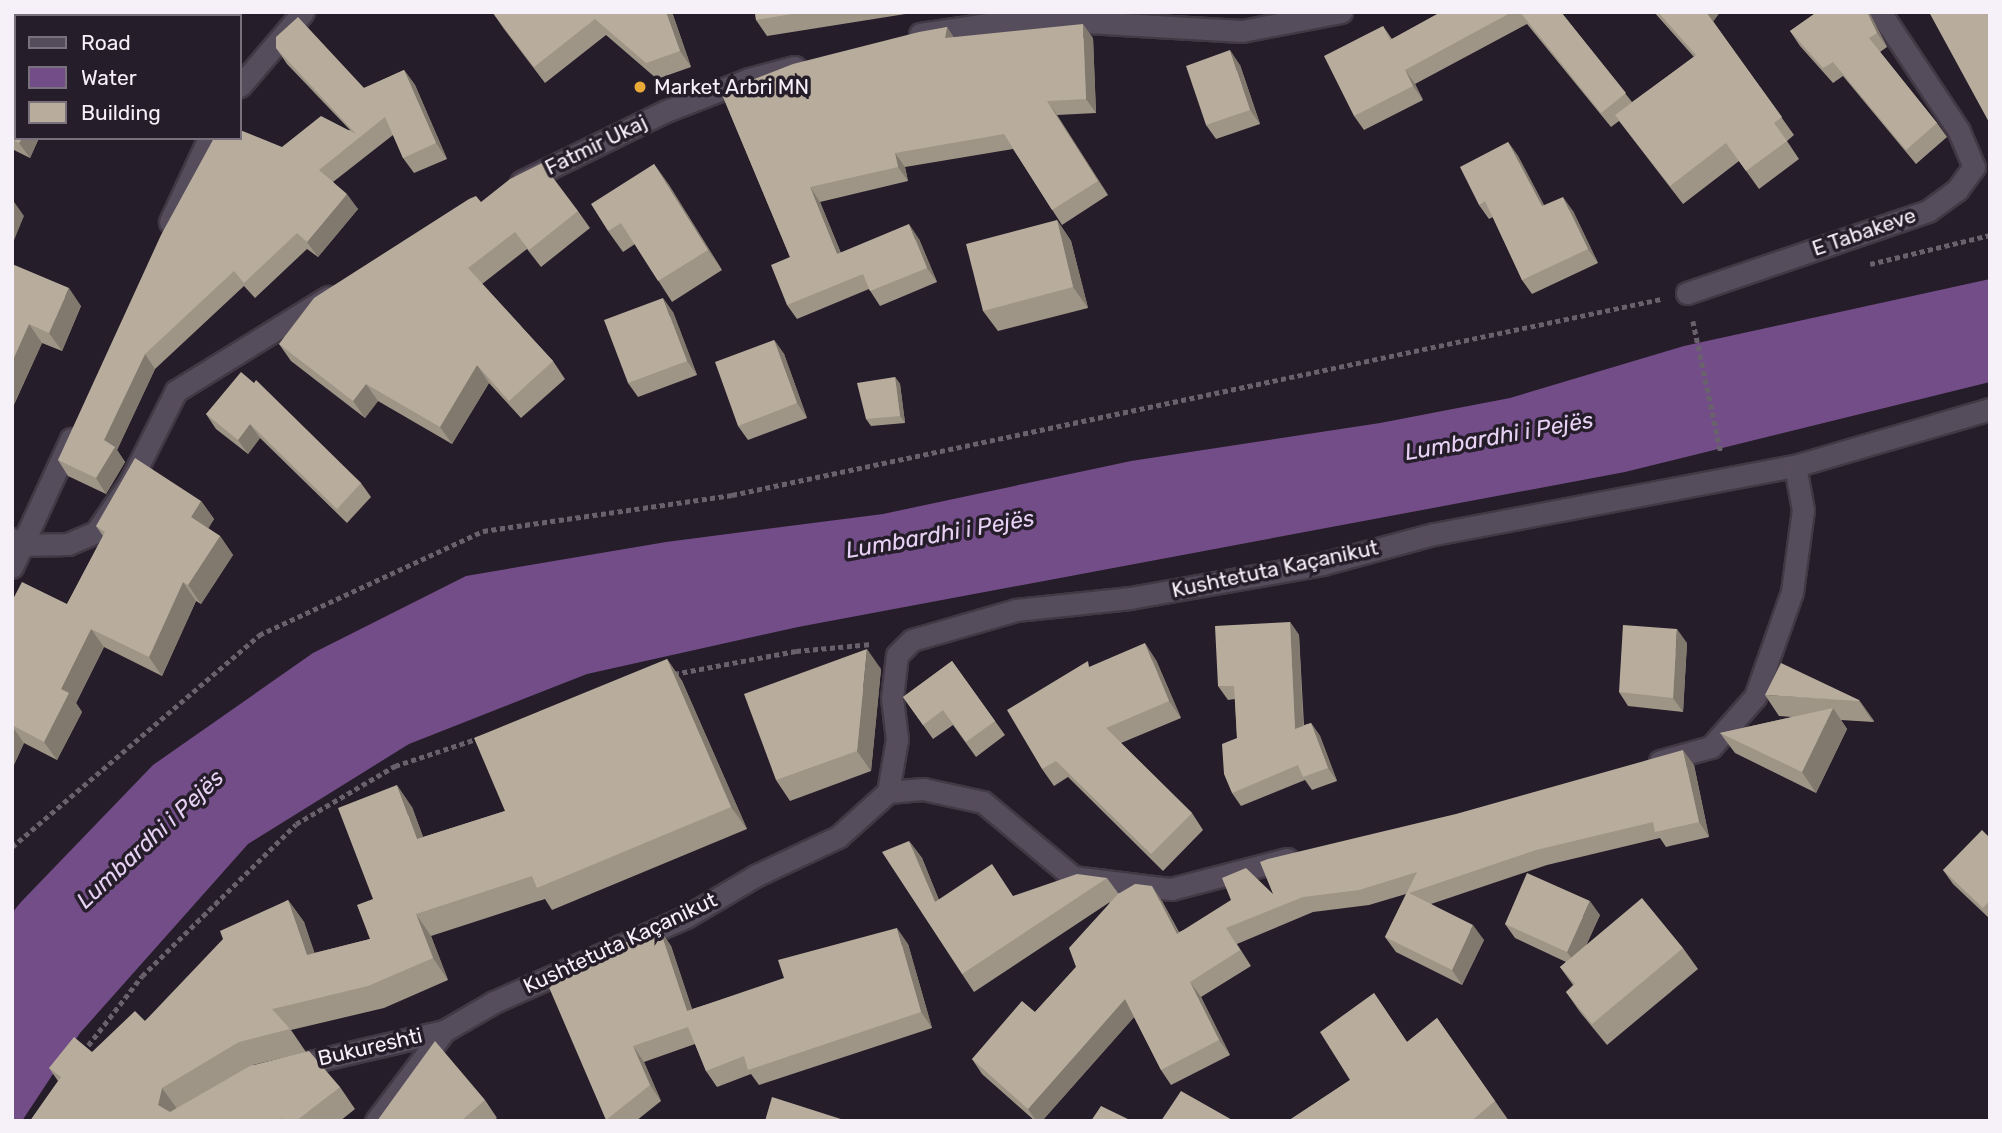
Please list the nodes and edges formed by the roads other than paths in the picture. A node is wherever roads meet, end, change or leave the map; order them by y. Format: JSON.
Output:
{"nodes":[{"id":1,"x":303,"y":12,"type":"edge"},
{"id":2,"x":1341,"y":12,"type":"edge"},
{"id":3,"x":1880,"y":12,"type":"edge"},
{"id":4,"x":899,"y":40,"type":"edge"},
{"id":5,"x":820,"y":61,"type":"edge"},
{"id":6,"x":242,"y":84,"type":"edge"},
{"id":7,"x":208,"y":140,"type":"edge"},
{"id":8,"x":498,"y":194,"type":"edge"},
{"id":9,"x":162,"y":240,"type":"edge"},
{"id":10,"x":351,"y":282,"type":"edge"},
{"id":11,"x":1686,"y":293,"type":"road end"},
{"id":12,"x":1990,"y":409,"type":"edge"},
{"id":13,"x":81,"y":418,"type":"edge"},
{"id":14,"x":1795,"y":466,"type":"junction"},
{"id":15,"x":18,"y":542,"type":"edge"},
{"id":16,"x":12,"y":568,"type":"edge"},
{"id":17,"x":1633,"y":769,"type":"edge"},
{"id":18,"x":888,"y":792,"type":"junction"},
{"id":19,"x":1313,"y":852,"type":"edge"},
{"id":20,"x":444,"y":1031,"type":"junction"},
{"id":21,"x":273,"y":1072,"type":"edge"},
{"id":22,"x":376,"y":1121,"type":"edge"}],
"edges":[{"from":1,"to":6,"type":"street"},
{"from":2,"to":4,"type":"street"},
{"from":3,"to":11,"type":"street","name":"E Tabakeve"},
{"from":5,"to":8,"type":"street","name":"Fatmir Ukaj"},
{"from":7,"to":9,"type":"street"},
{"from":10,"to":15,"type":"street"},
{"from":12,"to":14,"type":"street","name":"Kushtetuta Kaçanikut"},
{"from":13,"to":15,"type":"street"},
{"from":14,"to":17,"type":"street"},
{"from":14,"to":18,"type":"street","name":"Kushtetuta Kaçanikut"},
{"from":15,"to":16,"type":"street"},
{"from":18,"to":19,"type":"street"},
{"from":18,"to":20,"type":"street","name":"Kushtetuta Kaçanikut"},
{"from":20,"to":21,"type":"street","name":"Bukureshti"},
{"from":20,"to":22,"type":"street","name":"Kushtetuta Kaçanikut"}]}
